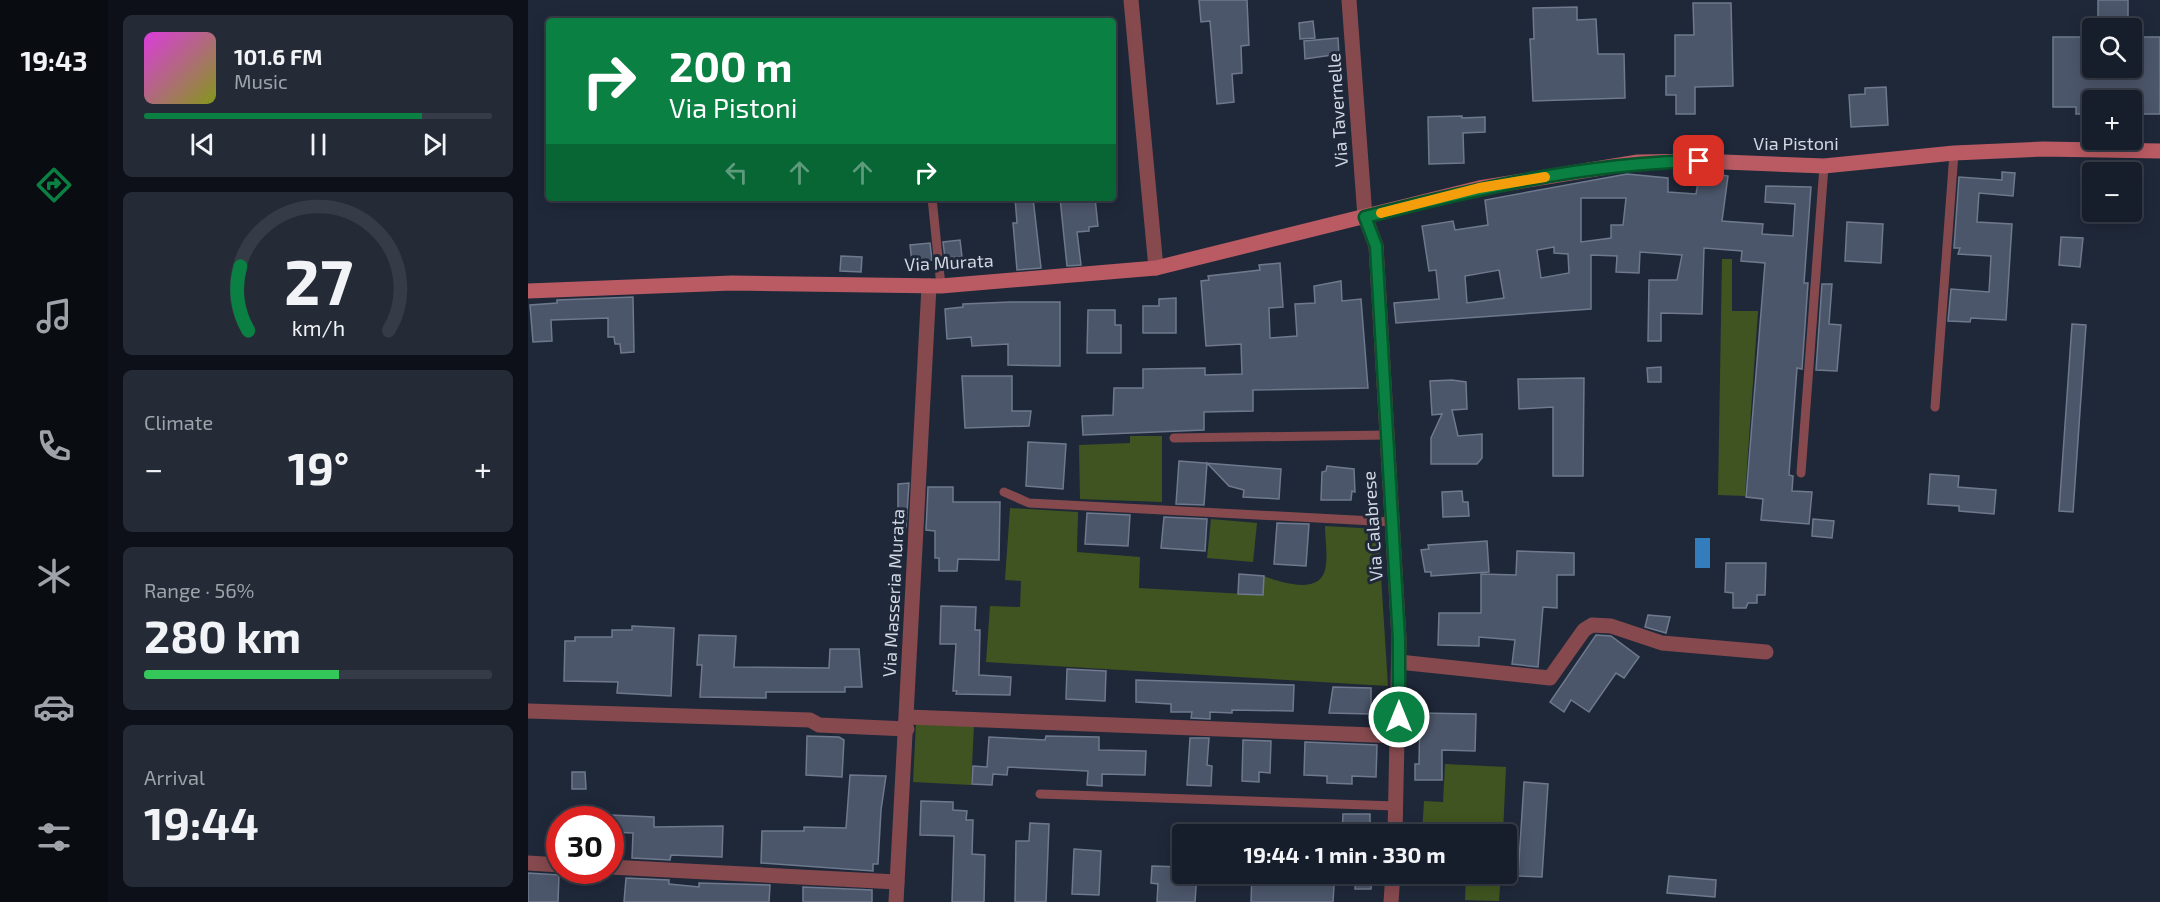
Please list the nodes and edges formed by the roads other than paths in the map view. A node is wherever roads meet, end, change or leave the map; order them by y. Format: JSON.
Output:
{"nodes":[{"id":1,"x":1131,"y":0,"type":"edge"},
{"id":2,"x":1349,"y":0,"type":"edge"},
{"id":3,"x":2160,"y":151,"type":"edge"},
{"id":4,"x":1954,"y":153,"type":"junction"},
{"id":5,"x":1824,"y":166,"type":"junction"},
{"id":6,"x":932,"y":201,"type":"edge"},
{"id":7,"x":1365,"y":217,"type":"junction"},
{"id":8,"x":1156,"y":268,"type":"junction"},
{"id":9,"x":935,"y":286,"type":"junction"},
{"id":10,"x":528,"y":291,"type":"edge"},
{"id":11,"x":1935,"y":407,"type":"dead end"},
{"id":12,"x":1387,"y":435,"type":"junction"},
{"id":13,"x":1174,"y":438,"type":"dead end"},
{"id":14,"x":1801,"y":473,"type":"dead end"},
{"id":15,"x":1004,"y":492,"type":"dead end"},
{"id":16,"x":1392,"y":522,"type":"junction"},
{"id":17,"x":1766,"y":652,"type":"dead end"},
{"id":18,"x":1399,"y":662,"type":"junction"},
{"id":19,"x":528,"y":711,"type":"edge"},
{"id":20,"x":907,"y":723,"type":"junction"},
{"id":21,"x":1399,"y":736,"type":"junction"},
{"id":22,"x":1040,"y":794,"type":"dead end"},
{"id":23,"x":1396,"y":806,"type":"junction"},
{"id":24,"x":1395,"y":824,"type":"edge"},
{"id":25,"x":528,"y":863,"type":"edge"},
{"id":26,"x":546,"y":864,"type":"edge"},
{"id":27,"x":624,"y":868,"type":"edge"},
{"id":28,"x":897,"y":882,"type":"junction"},
{"id":29,"x":1393,"y":884,"type":"edge"},
{"id":30,"x":896,"y":902,"type":"edge"},
{"id":31,"x":1392,"y":902,"type":"edge"}],
"edges":[{"from":1,"to":8,"type":"street"},
{"from":2,"to":7,"type":"street","name":"Via Tavernelle"},
{"from":3,"to":4,"type":"street","name":"Via Pistoni"},
{"from":4,"to":5,"type":"street","name":"Via Pistoni"},
{"from":4,"to":11,"type":"lane"},
{"from":5,"to":7,"type":"street","name":"Via Pistoni"},
{"from":5,"to":14,"type":"lane"},
{"from":6,"to":9,"type":"lane"},
{"from":7,"to":8,"type":"street","name":"Via Murata"},
{"from":7,"to":12,"type":"street","name":"Via Calabrese"},
{"from":8,"to":9,"type":"street","name":"Via Murata"},
{"from":9,"to":10,"type":"street","name":"Via Murata"},
{"from":9,"to":20,"type":"street","name":"Via Masseria Murata"},
{"from":12,"to":13,"type":"lane"},
{"from":12,"to":16,"type":"street","name":"Via Calabrese"},
{"from":15,"to":16,"type":"lane"},
{"from":16,"to":18,"type":"street","name":"Via Calabrese"},
{"from":17,"to":18,"type":"street"},
{"from":18,"to":21,"type":"street","name":"Via Calabrese"},
{"from":19,"to":20,"type":"street"},
{"from":20,"to":21,"type":"street"},
{"from":20,"to":28,"type":"street","name":"Via Masseria Murata"},
{"from":21,"to":23,"type":"street","name":"Via Calabrese"},
{"from":22,"to":23,"type":"lane"},
{"from":23,"to":24,"type":"street","name":"Via Calabrese"},
{"from":25,"to":26,"type":"street"},
{"from":27,"to":28,"type":"street"},
{"from":28,"to":30,"type":"street","name":"Via Masseria Murata"},
{"from":29,"to":31,"type":"street"}]}
